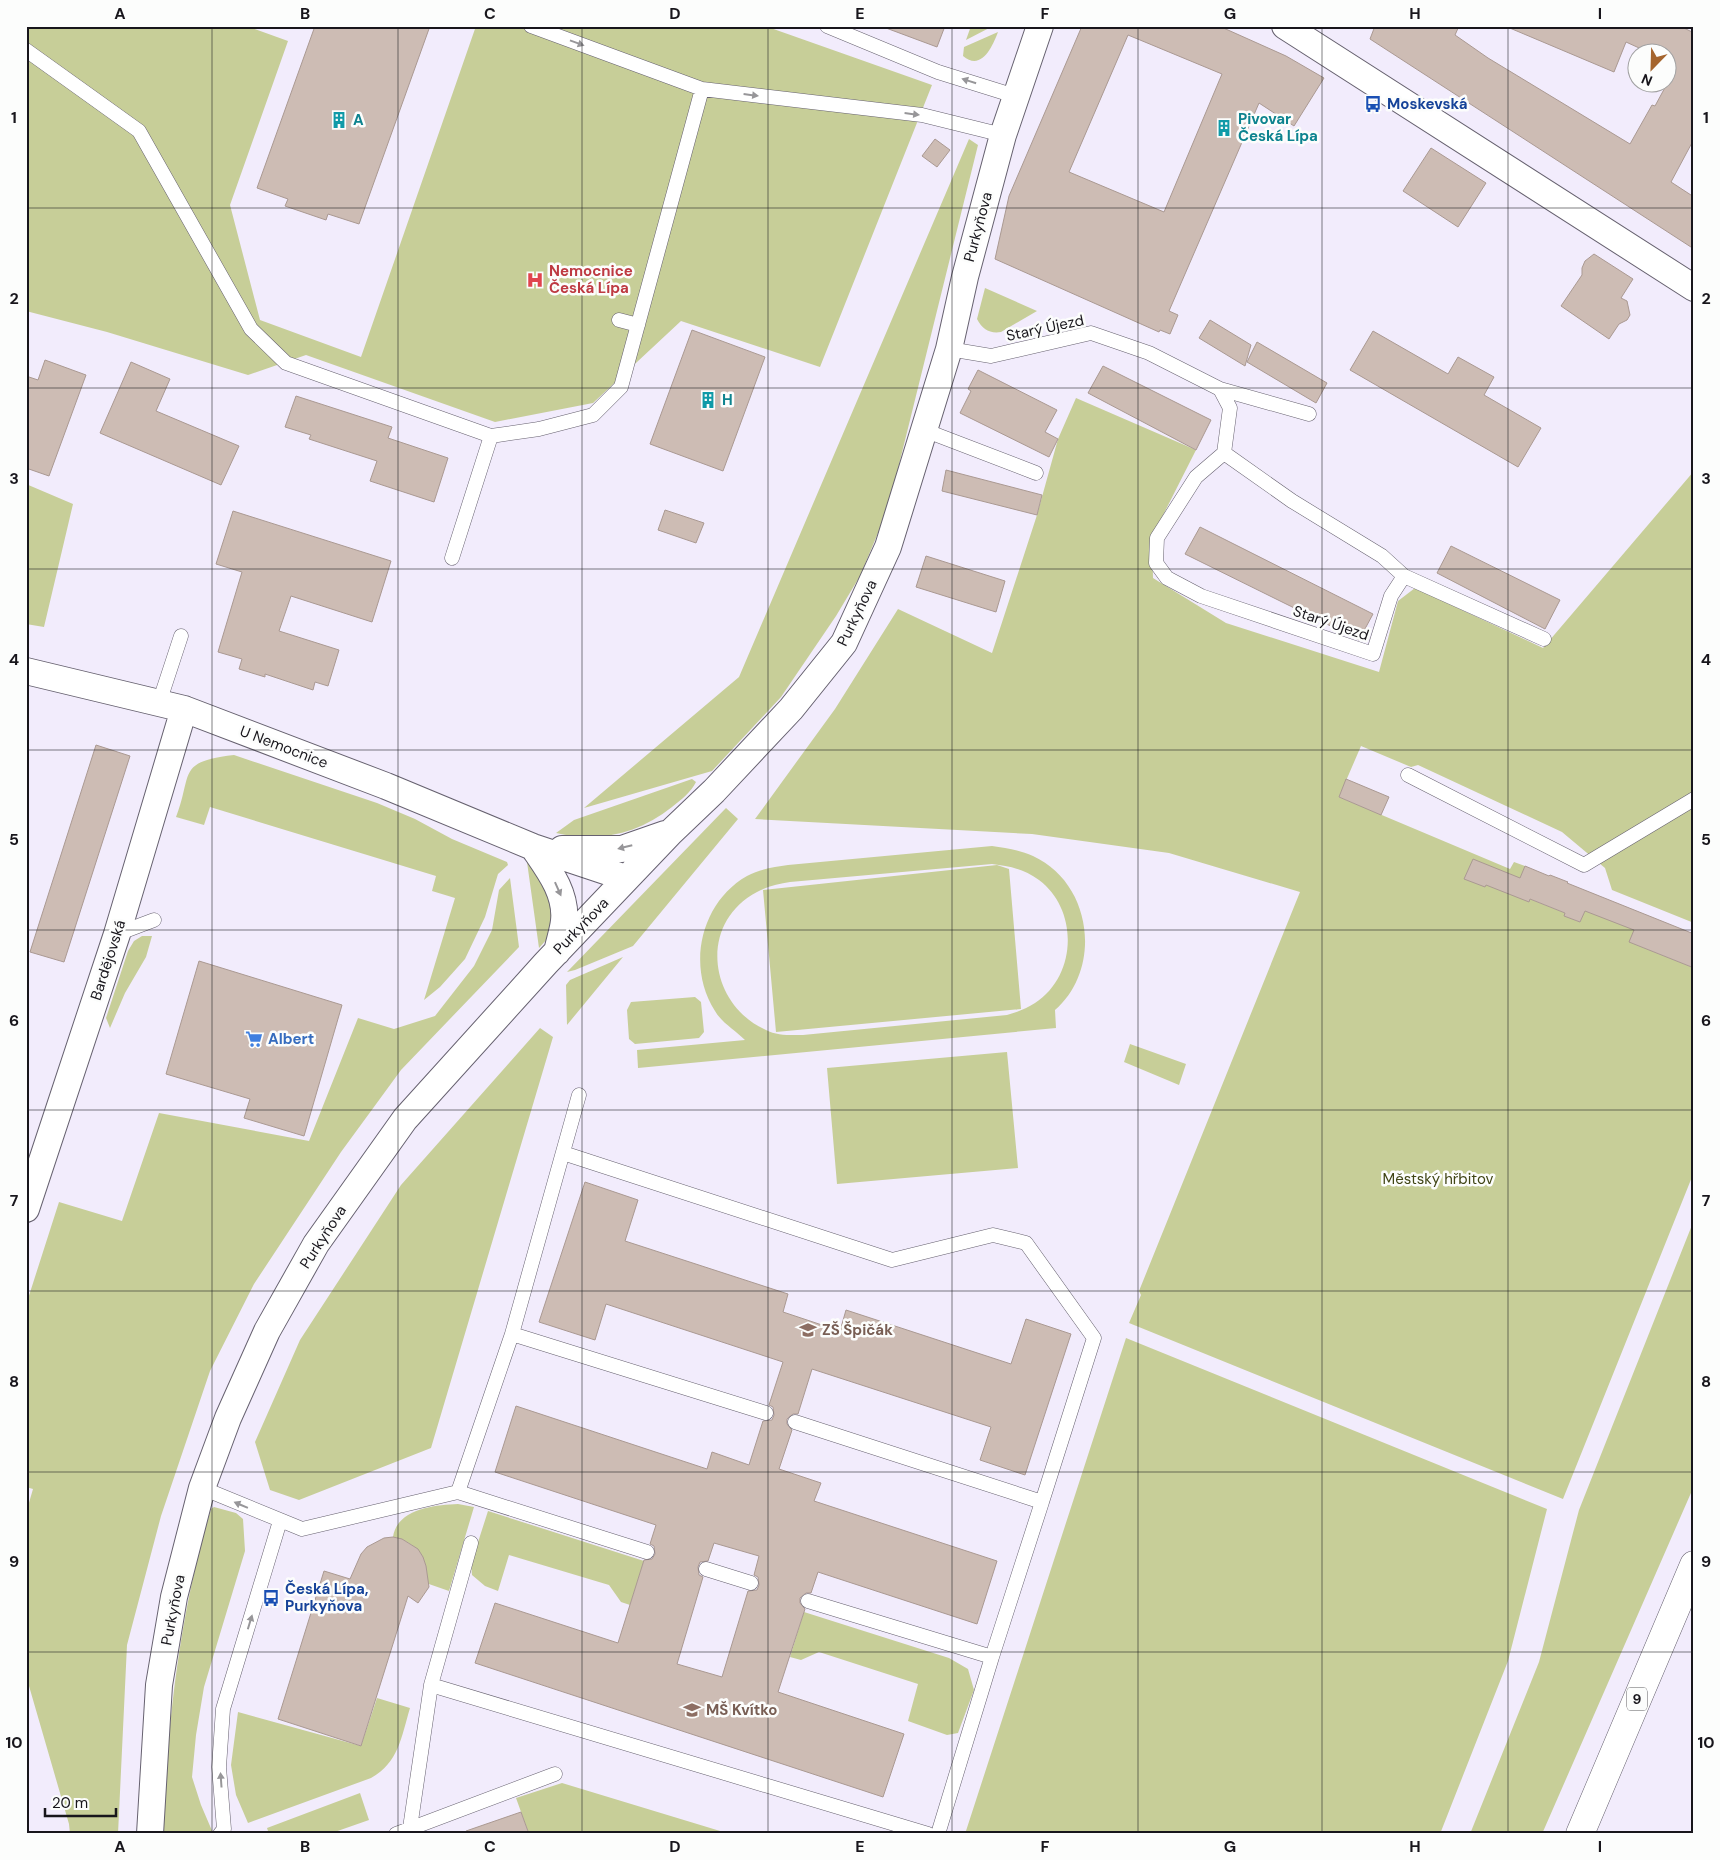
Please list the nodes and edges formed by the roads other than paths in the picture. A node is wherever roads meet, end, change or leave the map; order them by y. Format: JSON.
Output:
{"nodes":[{"id":1,"x":531,"y":26,"type":"edge"},
{"id":2,"x":827,"y":26,"type":"edge"},
{"id":3,"x":1040,"y":26,"type":"edge"},
{"id":4,"x":1285,"y":26,"type":"edge"},
{"id":5,"x":26,"y":50,"type":"edge"},
{"id":6,"x":702,"y":89,"type":"junction"},
{"id":7,"x":1015,"y":96,"type":"junction"},
{"id":8,"x":1003,"y":135,"type":"junction"},
{"id":9,"x":1694,"y":288,"type":"edge"},
{"id":10,"x":619,"y":320,"type":"dead end"},
{"id":11,"x":638,"y":325,"type":"junction"},
{"id":12,"x":949,"y":349,"type":"junction"},
{"id":13,"x":1220,"y":389,"type":"junction"},
{"id":14,"x":1309,"y":414,"type":"dead end"},
{"id":15,"x":924,"y":430,"type":"junction"},
{"id":16,"x":491,"y":436,"type":"junction"},
{"id":17,"x":1224,"y":453,"type":"junction"},
{"id":18,"x":1036,"y":473,"type":"dead end"},
{"id":19,"x":452,"y":558,"type":"dead end"},
{"id":20,"x":1404,"y":576,"type":"junction"},
{"id":21,"x":181,"y":636,"type":"dead end"},
{"id":22,"x":1544,"y":639,"type":"dead end"},
{"id":23,"x":26,"y":672,"type":"edge"},
{"id":24,"x":159,"y":703,"type":"junction"},
{"id":25,"x":184,"y":709,"type":"junction"},
{"id":26,"x":1408,"y":774,"type":"dead end"},
{"id":27,"x":1694,"y":799,"type":"edge"},
{"id":28,"x":672,"y":832,"type":"junction"},
{"id":29,"x":534,"y":847,"type":"junction"},
{"id":30,"x":626,"y":878,"type":"junction"},
{"id":31,"x":154,"y":920,"type":"dead end"},
{"id":32,"x":117,"y":934,"type":"junction"},
{"id":33,"x":557,"y":952,"type":"junction"},
{"id":34,"x":579,"y":1095,"type":"dead end"},
{"id":35,"x":563,"y":1153,"type":"junction"},
{"id":36,"x":26,"y":1209,"type":"edge"},
{"id":37,"x":512,"y":1334,"type":"junction"},
{"id":38,"x":766,"y":1413,"type":"dead end"},
{"id":39,"x":795,"y":1422,"type":"dead end"},
{"id":40,"x":202,"y":1488,"type":"junction"},
{"id":41,"x":458,"y":1492,"type":"junction"},
{"id":42,"x":1042,"y":1502,"type":"junction"},
{"id":43,"x":280,"y":1521,"type":"junction"},
{"id":44,"x":471,"y":1543,"type":"dead end"},
{"id":45,"x":647,"y":1552,"type":"dead end"},
{"id":46,"x":1694,"y":1565,"type":"edge"},
{"id":47,"x":706,"y":1569,"type":"dead end"},
{"id":48,"x":751,"y":1583,"type":"dead end"},
{"id":49,"x":808,"y":1601,"type":"dead end"},
{"id":50,"x":992,"y":1657,"type":"junction"},
{"id":51,"x":431,"y":1685,"type":"junction"},
{"id":52,"x":555,"y":1774,"type":"dead end"},
{"id":53,"x":410,"y":1828,"type":"junction"},
{"id":54,"x":150,"y":1834,"type":"edge"},
{"id":55,"x":220,"y":1834,"type":"edge"},
{"id":56,"x":396,"y":1834,"type":"edge"},
{"id":57,"x":928,"y":1834,"type":"edge"},
{"id":58,"x":938,"y":1834,"type":"edge"},
{"id":59,"x":1580,"y":1834,"type":"edge"}],
"edges":[{"from":1,"to":6,"type":"lane","one_way":true},
{"from":7,"to":2,"type":"lane","one_way":true},
{"from":3,"to":7,"type":"street","name":"Purkyňova"},
{"from":4,"to":9,"type":"street"},
{"from":5,"to":16,"type":"lane"},
{"from":6,"to":8,"type":"lane","one_way":true},
{"from":6,"to":11,"type":"lane"},
{"from":7,"to":8,"type":"street","name":"Purkyňova"},
{"from":8,"to":12,"type":"street","name":"Purkyňova"},
{"from":10,"to":11,"type":"lane"},
{"from":11,"to":16,"type":"lane"},
{"from":12,"to":13,"type":"lane","name":"Starý Újezd"},
{"from":12,"to":15,"type":"street","name":"Purkyňova"},
{"from":13,"to":14,"type":"lane","name":"Starý Újezd"},
{"from":13,"to":17,"type":"lane"},
{"from":15,"to":18,"type":"lane"},
{"from":15,"to":28,"type":"street","name":"Purkyňova"},
{"from":16,"to":19,"type":"lane"},
{"from":17,"to":20,"type":"lane"},
{"from":17,"to":20,"type":"lane","name":"Starý Újezd"},
{"from":20,"to":22,"type":"lane"},
{"from":21,"to":24,"type":"lane"},
{"from":23,"to":24,"type":"street","name":"U Nemocnice"},
{"from":24,"to":25,"type":"street","name":"U Nemocnice"},
{"from":25,"to":29,"type":"street","name":"U Nemocnice"},
{"from":25,"to":32,"type":"street","name":"Bardějovská"},
{"from":26,"to":27,"type":"lane"},
{"from":28,"to":29,"type":"street","name":"U Nemocnice","one_way":true},
{"from":28,"to":30,"type":"street","name":"Purkyňova"},
{"from":29,"to":30,"type":"street","name":"U Nemocnice"},
{"from":29,"to":33,"type":"street","one_way":true},
{"from":30,"to":33,"type":"street","name":"Purkyňova"},
{"from":31,"to":32,"type":"lane"},
{"from":32,"to":36,"type":"street","name":"Bardějovská"},
{"from":33,"to":40,"type":"street","name":"Purkyňova"},
{"from":34,"to":35,"type":"lane"},
{"from":35,"to":37,"type":"lane"},
{"from":35,"to":42,"type":"lane"},
{"from":37,"to":38,"type":"lane"},
{"from":37,"to":41,"type":"lane"},
{"from":39,"to":42,"type":"lane"},
{"from":43,"to":40,"type":"lane","one_way":true},
{"from":40,"to":54,"type":"street","name":"Purkyňova"},
{"from":41,"to":43,"type":"lane"},
{"from":41,"to":45,"type":"lane"},
{"from":42,"to":50,"type":"lane"},
{"from":55,"to":43,"type":"lane","one_way":true},
{"from":44,"to":51,"type":"lane"},
{"from":46,"to":59,"type":"main road","number":"9"},
{"from":47,"to":48,"type":"lane"},
{"from":49,"to":50,"type":"lane"},
{"from":50,"to":58,"type":"lane"},
{"from":51,"to":53,"type":"lane"},
{"from":51,"to":57,"type":"lane"},
{"from":52,"to":53,"type":"lane"},
{"from":53,"to":56,"type":"lane"}]}
